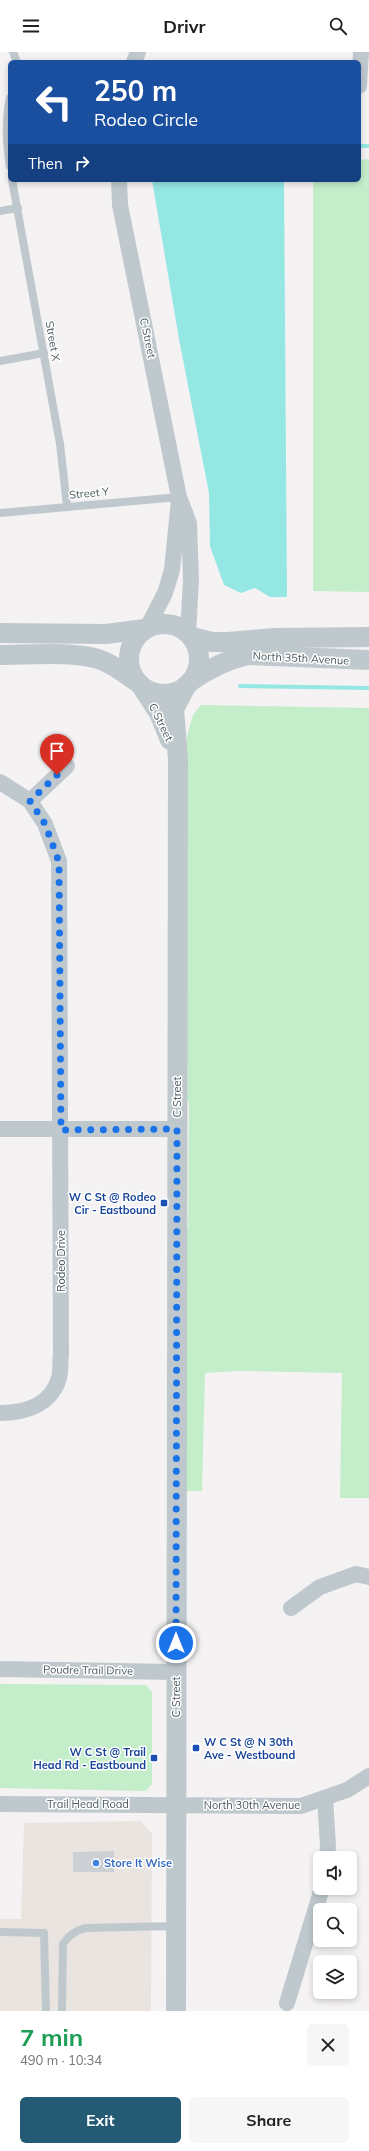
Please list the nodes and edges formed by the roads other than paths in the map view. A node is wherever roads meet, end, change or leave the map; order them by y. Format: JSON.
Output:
{"nodes":[{"id":1,"x":8,"y":107,"type":"edge"},
{"id":2,"x":8,"y":138,"type":"edge"},
{"id":3,"x":12,"y":182,"type":"edge"},
{"id":4,"x":119,"y":182,"type":"edge"},
{"id":5,"x":18,"y":208,"type":"junction"},
{"id":6,"x":0,"y":211,"type":"edge"},
{"id":7,"x":44,"y":353,"type":"junction"},
{"id":8,"x":0,"y":362,"type":"edge"},
{"id":9,"x":179,"y":497,"type":"junction"},
{"id":10,"x":67,"y":506,"type":"junction"},
{"id":11,"x":0,"y":513,"type":"edge"},
{"id":12,"x":146,"y":628,"type":"junction"},
{"id":13,"x":0,"y":633,"type":"edge"},
{"id":14,"x":190,"y":636,"type":"junction"},
{"id":15,"x":369,"y":637,"type":"edge"},
{"id":16,"x":0,"y":655,"type":"edge"},
{"id":17,"x":369,"y":660,"type":"edge"},
{"id":18,"x":189,"y":684,"type":"junction"},
{"id":19,"x":139,"y":685,"type":"junction"},
{"id":20,"x":178,"y":759,"type":"junction"},
{"id":21,"x":67,"y":766,"type":"dead end"},
{"id":22,"x":0,"y":782,"type":"edge"},
{"id":23,"x":30,"y":801,"type":"junction"},
{"id":24,"x":0,"y":1129,"type":"edge"},
{"id":25,"x":177,"y":1129,"type":"junction"},
{"id":26,"x":61,"y":1130,"type":"junction"},
{"id":27,"x":0,"y":1413,"type":"edge"},
{"id":28,"x":369,"y":1577,"type":"edge"},
{"id":29,"x":291,"y":1608,"type":"dead end"},
{"id":30,"x":0,"y":1669,"type":"edge"},
{"id":31,"x":176,"y":1672,"type":"junction"},
{"id":32,"x":369,"y":1776,"type":"edge"},
{"id":33,"x":325,"y":1798,"type":"junction"},
{"id":34,"x":0,"y":1804,"type":"edge"},
{"id":35,"x":176,"y":1805,"type":"junction"},
{"id":36,"x":328,"y":1851,"type":"edge"},
{"id":37,"x":320,"y":1895,"type":"edge"},
{"id":38,"x":176,"y":1926,"type":"junction"},
{"id":39,"x":0,"y":1932,"type":"edge"},
{"id":40,"x":287,"y":2002,"type":"dead end"},
{"id":41,"x":46,"y":2011,"type":"edge"},
{"id":42,"x":62,"y":2011,"type":"edge"},
{"id":43,"x":176,"y":2011,"type":"edge"}],
"edges":[{"from":1,"to":2,"type":"lane"},
{"from":3,"to":5,"type":"lane","name":"Street X"},
{"from":4,"to":9,"type":"street","name":"C Street"},
{"from":5,"to":6,"type":"lane"},
{"from":5,"to":7,"type":"lane","name":"Street X"},
{"from":7,"to":8,"type":"lane"},
{"from":7,"to":10,"type":"lane","name":"Street X"},
{"from":9,"to":10,"type":"lane","name":"Street Y"},
{"from":9,"to":12,"type":"street","name":"C Street"},
{"from":9,"to":14,"type":"street","name":"C Street"},
{"from":10,"to":11,"type":"lane","name":"Street Y"},
{"from":12,"to":13,"type":"street"},
{"from":12,"to":14,"type":"street"},
{"from":12,"to":19,"type":"street"},
{"from":14,"to":15,"type":"street","name":"North 35th Avenue"},
{"from":14,"to":18,"type":"street"},
{"from":16,"to":19,"type":"street"},
{"from":17,"to":18,"type":"street","name":"North 35th Avenue"},
{"from":18,"to":19,"type":"street"},
{"from":18,"to":20,"type":"street","name":"C Street"},
{"from":19,"to":20,"type":"street","name":"C Street"},
{"from":20,"to":25,"type":"street","name":"C Street"},
{"from":21,"to":23,"type":"street"},
{"from":22,"to":23,"type":"street","name":"Rodeo Drive"},
{"from":23,"to":26,"type":"street","name":"Rodeo Drive"},
{"from":24,"to":26,"type":"street"},
{"from":25,"to":26,"type":"street"},
{"from":25,"to":31,"type":"street","name":"C Street"},
{"from":26,"to":27,"type":"street","name":"Rodeo Drive"},
{"from":28,"to":29,"type":"street"},
{"from":30,"to":31,"type":"street","name":"Poudre Trail Drive"},
{"from":31,"to":35,"type":"street","name":"C Street"},
{"from":32,"to":33,"type":"street","name":"North 30th Avenue"},
{"from":33,"to":35,"type":"street","name":"North 30th Avenue"},
{"from":33,"to":36,"type":"street"},
{"from":34,"to":35,"type":"street","name":"Trail Head Road"},
{"from":35,"to":38,"type":"street","name":"C Street"},
{"from":37,"to":40,"type":"street"},
{"from":38,"to":42,"type":"lane"},
{"from":38,"to":43,"type":"street","name":"C Street"},
{"from":39,"to":41,"type":"lane"}]}
